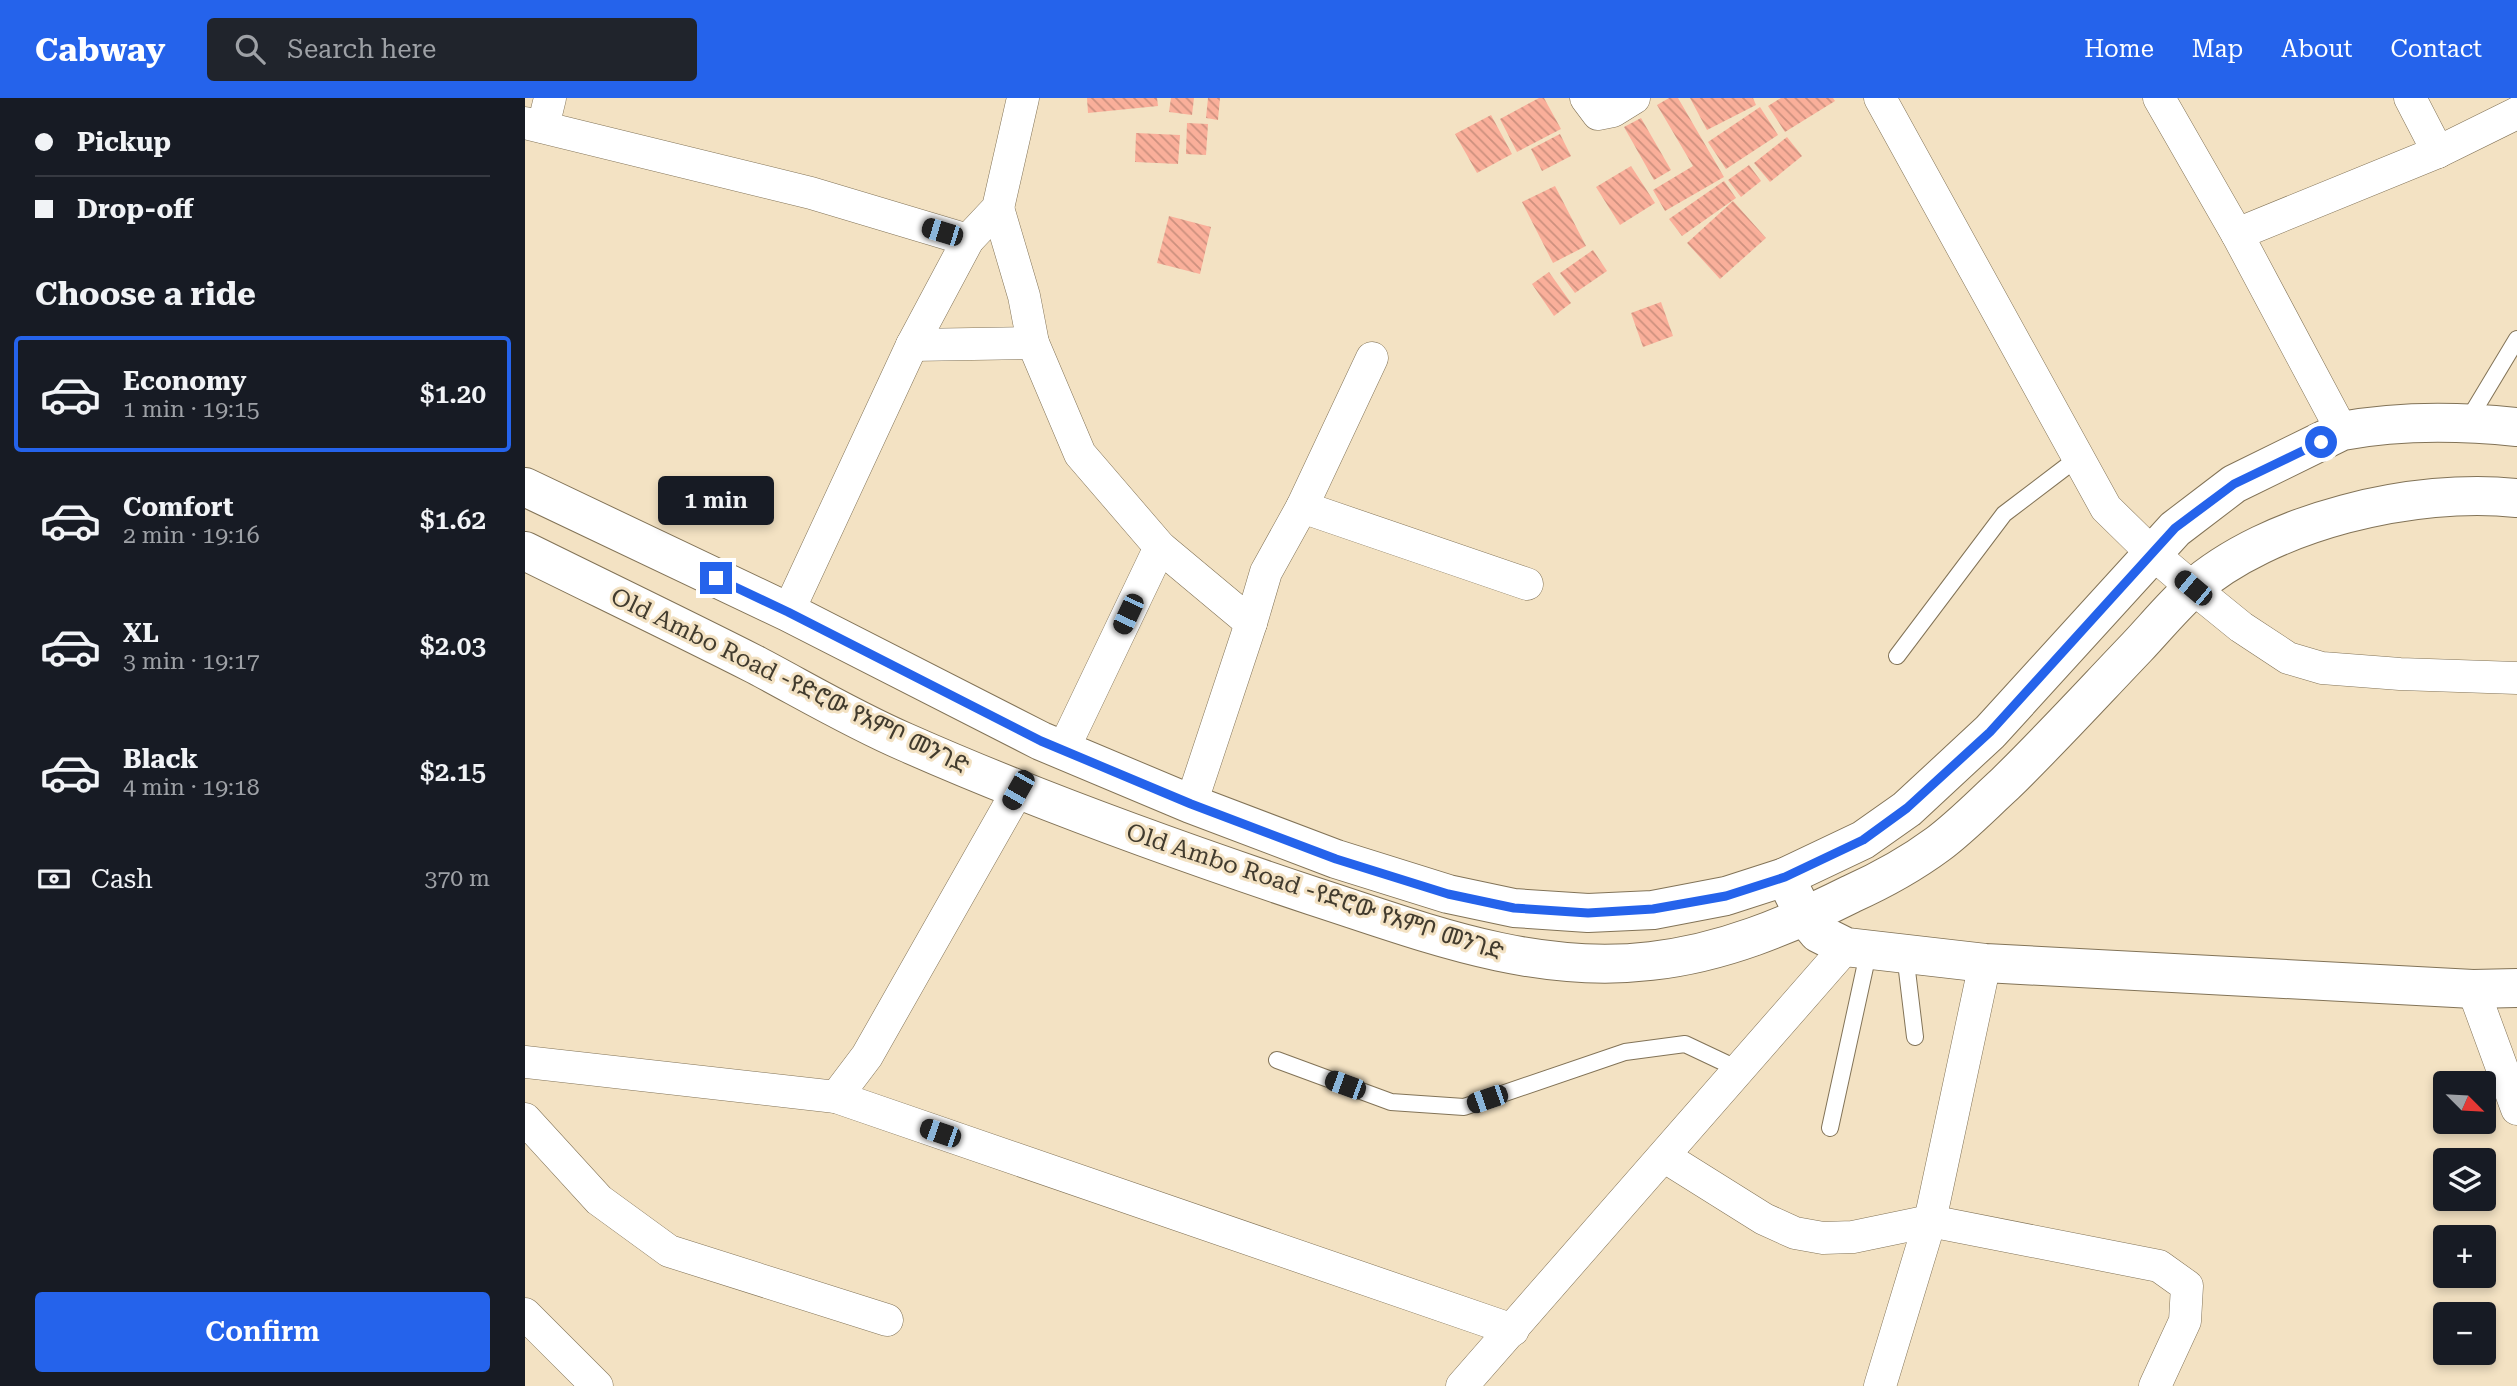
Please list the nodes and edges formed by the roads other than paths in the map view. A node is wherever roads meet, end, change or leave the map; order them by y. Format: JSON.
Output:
{"nodes":[{"id":1,"x":1023,"y":98,"type":"edge"},
{"id":2,"x":1586,"y":98,"type":"edge"},
{"id":3,"x":1634,"y":98,"type":"edge"},
{"id":4,"x":1880,"y":98,"type":"edge"},
{"id":5,"x":2159,"y":98,"type":"edge"},
{"id":6,"x":2410,"y":98,"type":"edge"},
{"id":7,"x":2517,"y":113,"type":"edge"},
{"id":8,"x":539,"y":116,"type":"edge"},
{"id":9,"x":2438,"y":152,"type":"junction"},
{"id":10,"x":999,"y":208,"type":"junction"},
{"id":11,"x":2237,"y":234,"type":"junction"},
{"id":12,"x":968,"y":240,"type":"junction"},
{"id":13,"x":2517,"y":339,"type":"edge"},
{"id":14,"x":1033,"y":343,"type":"junction"},
{"id":15,"x":912,"y":345,"type":"junction"},
{"id":16,"x":1371,"y":358,"type":"dead end"},
{"id":17,"x":2467,"y":422,"type":"junction"},
{"id":18,"x":2517,"y":427,"type":"edge"},
{"id":19,"x":2342,"y":431,"type":"junction"},
{"id":20,"x":2079,"y":457,"type":"junction"},
{"id":21,"x":525,"y":487,"type":"edge"},
{"id":22,"x":2517,"y":498,"type":"edge"},
{"id":23,"x":1302,"y":506,"type":"junction"},
{"id":24,"x":1160,"y":547,"type":"junction"},
{"id":25,"x":525,"y":551,"type":"edge"},
{"id":26,"x":2153,"y":554,"type":"junction"},
{"id":27,"x":1527,"y":584,"type":"dead end"},
{"id":28,"x":2193,"y":588,"type":"junction"},
{"id":29,"x":788,"y":612,"type":"junction"},
{"id":30,"x":1251,"y":623,"type":"junction"},
{"id":31,"x":1897,"y":656,"type":"dead end"},
{"id":32,"x":2517,"y":678,"type":"edge"},
{"id":33,"x":1063,"y":750,"type":"junction"},
{"id":34,"x":1018,"y":790,"type":"junction"},
{"id":35,"x":1191,"y":804,"type":"junction"},
{"id":36,"x":1785,"y":877,"type":"junction"},
{"id":37,"x":1805,"y":918,"type":"junction"},
{"id":38,"x":1873,"y":950,"type":"junction"},
{"id":39,"x":1985,"y":963,"type":"junction"},
{"id":40,"x":2517,"y":988,"type":"edge"},
{"id":41,"x":2473,"y":989,"type":"junction"},
{"id":42,"x":1915,"y":1037,"type":"dead end"},
{"id":43,"x":1277,"y":1060,"type":"dead end"},
{"id":44,"x":525,"y":1062,"type":"edge"},
{"id":45,"x":1738,"y":1069,"type":"junction"},
{"id":46,"x":836,"y":1097,"type":"junction"},
{"id":47,"x":2517,"y":1109,"type":"edge"},
{"id":48,"x":525,"y":1119,"type":"edge"},
{"id":49,"x":1830,"y":1128,"type":"dead end"},
{"id":50,"x":1665,"y":1157,"type":"junction"},
{"id":51,"x":1930,"y":1221,"type":"junction"},
{"id":52,"x":525,"y":1314,"type":"edge"},
{"id":53,"x":887,"y":1321,"type":"dead end"},
{"id":54,"x":1513,"y":1330,"type":"junction"},
{"id":55,"x":597,"y":1386,"type":"edge"},
{"id":56,"x":1462,"y":1386,"type":"edge"},
{"id":57,"x":1880,"y":1386,"type":"edge"},
{"id":58,"x":2155,"y":1386,"type":"edge"}],
"edges":[{"from":1,"to":10,"type":"street"},
{"from":2,"to":3,"type":"street"},
{"from":4,"to":20,"type":"street"},
{"from":5,"to":11,"type":"street"},
{"from":6,"to":9,"type":"street"},
{"from":7,"to":9,"type":"street"},
{"from":8,"to":12,"type":"street"},
{"from":9,"to":11,"type":"street"},
{"from":10,"to":12,"type":"street"},
{"from":10,"to":14,"type":"street"},
{"from":11,"to":19,"type":"street"},
{"from":12,"to":15,"type":"street"},
{"from":13,"to":17,"type":"lane"},
{"from":14,"to":15,"type":"street"},
{"from":14,"to":24,"type":"street"},
{"from":15,"to":29,"type":"street"},
{"from":16,"to":23,"type":"street"},
{"from":17,"to":18,"type":"main road","name":"Old Ambo Road -የድሮው የአምቦ መንገድ"},
{"from":17,"to":19,"type":"main road","name":"Old Ambo Road -የድሮው የአምቦ መንገድ"},
{"from":19,"to":26,"type":"main road","name":"Old Ambo Road -የድሮው የአምቦ መንገድ"},
{"from":20,"to":26,"type":"street"},
{"from":20,"to":31,"type":"lane"},
{"from":21,"to":29,"type":"main road","name":"Old Ambo Road -የድሮው የአምቦ መንገድ"},
{"from":22,"to":28,"type":"main road","name":"Old Ambo Road -የድሮው የአምቦ መንገድ"},
{"from":23,"to":27,"type":"street"},
{"from":23,"to":30,"type":"street"},
{"from":24,"to":30,"type":"street"},
{"from":24,"to":33,"type":"street"},
{"from":25,"to":34,"type":"main road","name":"Old Ambo Road -የድሮው የአምቦ መንገድ"},
{"from":26,"to":28,"type":"street"},
{"from":26,"to":36,"type":"main road","name":"Old Ambo Road -የድሮው የአምቦ መንገድ"},
{"from":28,"to":32,"type":"street"},
{"from":28,"to":37,"type":"main road","name":"Old Ambo Road -የድሮው የአምቦ መንገድ"},
{"from":29,"to":33,"type":"main road","name":"Old Ambo Road -የድሮው የአምቦ መንገድ"},
{"from":30,"to":35,"type":"street"},
{"from":33,"to":35,"type":"main road","name":"Old Ambo Road -የድሮው የአምቦ መንገድ"},
{"from":34,"to":37,"type":"main road","name":"Old Ambo Road -የድሮው የአምቦ መንገድ"},
{"from":34,"to":46,"type":"street"},
{"from":35,"to":36,"type":"main road","name":"Old Ambo Road -የድሮው የአምቦ መንገድ"},
{"from":36,"to":37,"type":"main road"},
{"from":37,"to":38,"type":"main road"},
{"from":38,"to":39,"type":"main road"},
{"from":38,"to":42,"type":"lane"},
{"from":38,"to":45,"type":"street"},
{"from":38,"to":49,"type":"lane"},
{"from":39,"to":41,"type":"main road"},
{"from":39,"to":51,"type":"street"},
{"from":40,"to":41,"type":"main road"},
{"from":41,"to":47,"type":"street"},
{"from":43,"to":45,"type":"lane"},
{"from":44,"to":46,"type":"street"},
{"from":45,"to":50,"type":"street"},
{"from":46,"to":54,"type":"street"},
{"from":48,"to":53,"type":"street"},
{"from":50,"to":51,"type":"street"},
{"from":50,"to":54,"type":"street"},
{"from":51,"to":57,"type":"street"},
{"from":51,"to":58,"type":"street"},
{"from":52,"to":55,"type":"street"},
{"from":54,"to":56,"type":"street"}]}
